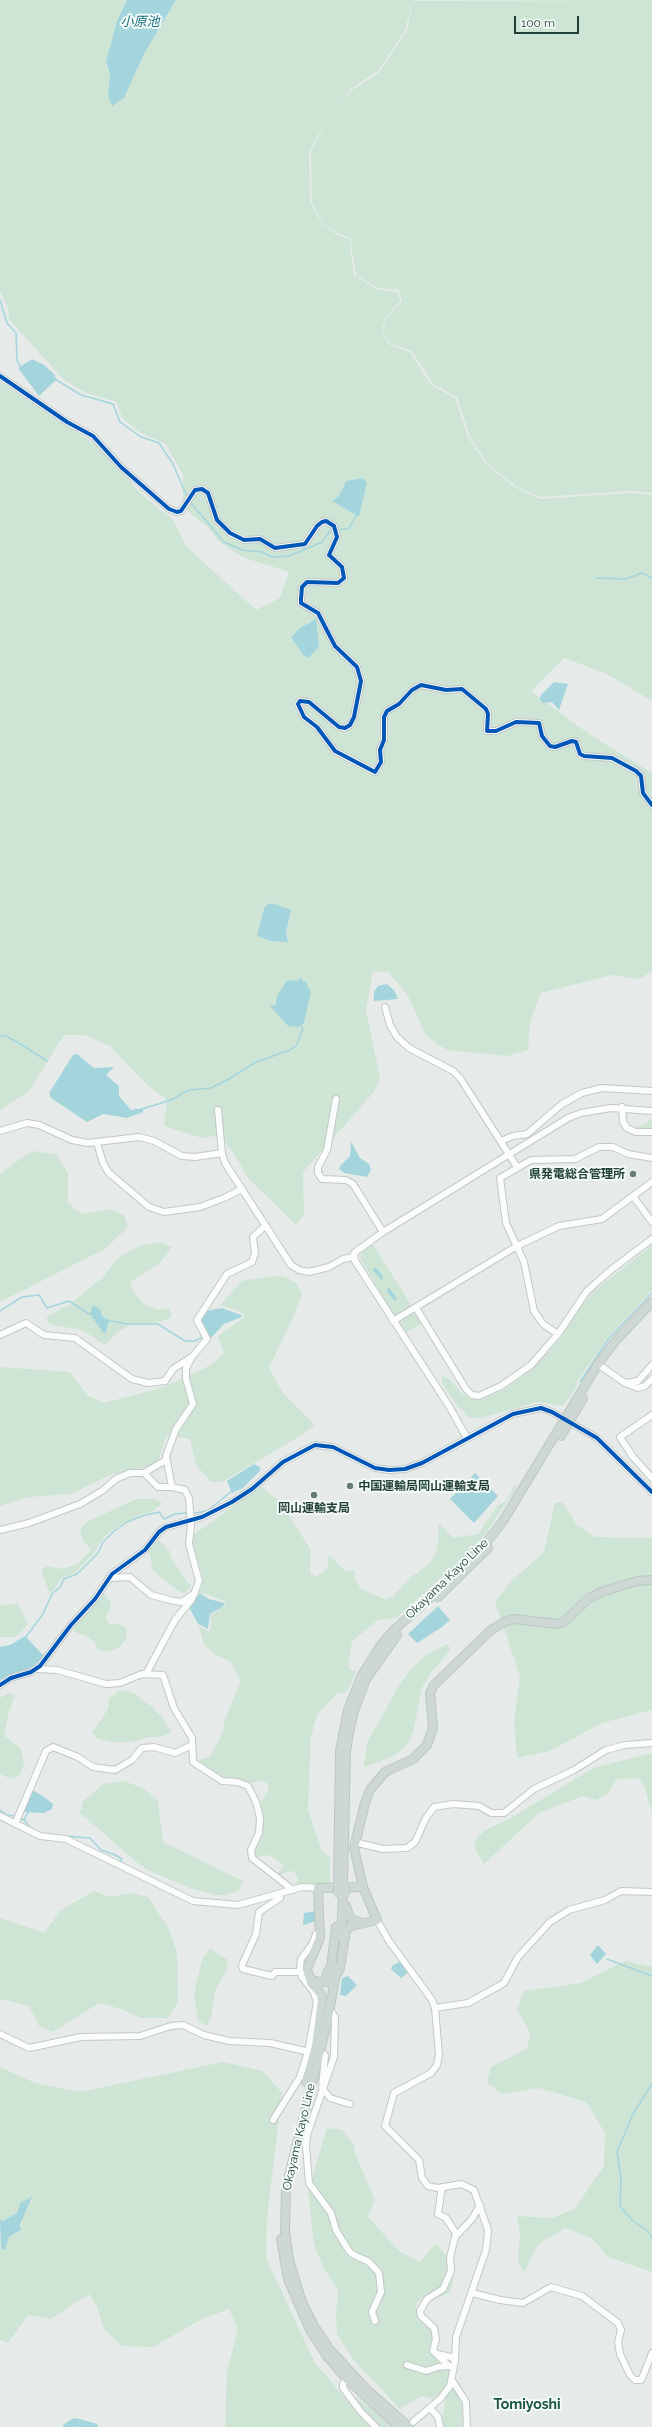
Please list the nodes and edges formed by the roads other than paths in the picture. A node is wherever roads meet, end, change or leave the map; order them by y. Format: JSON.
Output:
{"nodes":[{"id":1,"x":0,"y":376,"type":"edge"},
{"id":2,"x":652,"y":805,"type":"edge"},
{"id":3,"x":385,"y":1007,"type":"dead end"},
{"id":4,"x":652,"y":1091,"type":"edge"},
{"id":5,"x":336,"y":1099,"type":"dead end"},
{"id":6,"x":622,"y":1107,"type":"junction"},
{"id":7,"x":218,"y":1110,"type":"dead end"},
{"id":8,"x":652,"y":1111,"type":"edge"},
{"id":9,"x":0,"y":1131,"type":"edge"},
{"id":10,"x":652,"y":1132,"type":"edge"},
{"id":11,"x":500,"y":1141,"type":"junction"},
{"id":12,"x":97,"y":1143,"type":"junction"},
{"id":13,"x":222,"y":1153,"type":"junction"},
{"id":14,"x":509,"y":1154,"type":"junction"},
{"id":15,"x":652,"y":1158,"type":"edge"},
{"id":16,"x":517,"y":1167,"type":"junction"},
{"id":17,"x":652,"y":1182,"type":"edge"},
{"id":18,"x":242,"y":1188,"type":"junction"},
{"id":19,"x":633,"y":1196,"type":"junction"},
{"id":20,"x":652,"y":1222,"type":"edge"},
{"id":21,"x":265,"y":1226,"type":"junction"},
{"id":22,"x":383,"y":1232,"type":"junction"},
{"id":23,"x":652,"y":1239,"type":"edge"},
{"id":24,"x":517,"y":1246,"type":"junction"},
{"id":25,"x":354,"y":1257,"type":"junction"},
{"id":26,"x":652,"y":1302,"type":"edge"},
{"id":27,"x":416,"y":1308,"type":"junction"},
{"id":28,"x":652,"y":1309,"type":"edge"},
{"id":29,"x":393,"y":1322,"type":"junction"},
{"id":30,"x":558,"y":1334,"type":"junction"},
{"id":31,"x":0,"y":1335,"type":"edge"},
{"id":32,"x":192,"y":1357,"type":"junction"},
{"id":33,"x":652,"y":1365,"type":"edge"},
{"id":34,"x":602,"y":1368,"type":"junction"},
{"id":35,"x":652,"y":1379,"type":"edge"},
{"id":36,"x":625,"y":1383,"type":"junction"},
{"id":37,"x":652,"y":1415,"type":"edge"},
{"id":38,"x":567,"y":1421,"type":"junction"},
{"id":39,"x":467,"y":1438,"type":"junction"},
{"id":40,"x":166,"y":1460,"type":"junction"},
{"id":41,"x":144,"y":1473,"type":"junction"},
{"id":42,"x":652,"y":1478,"type":"edge"},
{"id":43,"x":172,"y":1487,"type":"junction"},
{"id":44,"x":652,"y":1492,"type":"edge"},
{"id":45,"x":190,"y":1521,"type":"junction"},
{"id":46,"x":0,"y":1530,"type":"edge"},
{"id":47,"x":109,"y":1578,"type":"junction"},
{"id":48,"x":652,"y":1580,"type":"edge"},
{"id":49,"x":195,"y":1593,"type":"junction"},
{"id":50,"x":37,"y":1669,"type":"junction"},
{"id":51,"x":146,"y":1674,"type":"junction"},
{"id":52,"x":0,"y":1684,"type":"edge"},
{"id":53,"x":652,"y":1743,"type":"edge"},
{"id":54,"x":192,"y":1745,"type":"junction"},
{"id":55,"x":0,"y":1816,"type":"edge"},
{"id":56,"x":15,"y":1824,"type":"junction"},
{"id":57,"x":354,"y":1842,"type":"junction"},
{"id":58,"x":342,"y":1885,"type":"junction"},
{"id":59,"x":363,"y":1887,"type":"junction"},
{"id":60,"x":318,"y":1888,"type":"junction"},
{"id":61,"x":294,"y":1890,"type":"junction"},
{"id":62,"x":652,"y":1892,"type":"edge"},
{"id":63,"x":280,"y":1894,"type":"junction"},
{"id":64,"x":342,"y":1894,"type":"junction"},
{"id":65,"x":377,"y":1920,"type":"junction"},
{"id":66,"x":361,"y":1923,"type":"junction"},
{"id":67,"x":336,"y":1926,"type":"junction"},
{"id":68,"x":320,"y":1932,"type":"junction"},
{"id":69,"x":300,"y":1972,"type":"junction"},
{"id":70,"x":336,"y":1974,"type":"junction"},
{"id":71,"x":310,"y":1979,"type":"junction"},
{"id":72,"x":435,"y":2008,"type":"junction"},
{"id":73,"x":330,"y":2010,"type":"junction"},
{"id":74,"x":0,"y":2034,"type":"edge"},
{"id":75,"x":314,"y":2051,"type":"junction"},
{"id":76,"x":322,"y":2088,"type":"junction"},
{"id":77,"x":350,"y":2104,"type":"dead end"},
{"id":78,"x":273,"y":2120,"type":"dead end"},
{"id":79,"x":442,"y":2187,"type":"junction"},
{"id":80,"x":480,"y":2205,"type":"junction"},
{"id":81,"x":457,"y":2235,"type":"junction"},
{"id":82,"x":472,"y":2293,"type":"junction"},
{"id":83,"x":375,"y":2321,"type":"dead end"},
{"id":84,"x":652,"y":2353,"type":"edge"},
{"id":85,"x":436,"y":2354,"type":"junction"},
{"id":86,"x":455,"y":2361,"type":"junction"},
{"id":87,"x":407,"y":2365,"type":"dead end"},
{"id":88,"x":347,"y":2379,"type":"junction"},
{"id":89,"x":452,"y":2380,"type":"junction"},
{"id":90,"x":430,"y":2408,"type":"junction"},
{"id":91,"x":411,"y":2424,"type":"edge"},
{"id":92,"x":376,"y":2427,"type":"edge"},
{"id":93,"x":399,"y":2427,"type":"edge"},
{"id":94,"x":440,"y":2427,"type":"edge"},
{"id":95,"x":466,"y":2427,"type":"edge"}],
"edges":[{"from":1,"to":2,"type":"street"},
{"from":3,"to":11,"type":"street"},
{"from":4,"to":11,"type":"street"},
{"from":5,"to":22,"type":"street"},
{"from":6,"to":8,"type":"street"},
{"from":6,"to":10,"type":"street"},
{"from":6,"to":14,"type":"street"},
{"from":7,"to":13,"type":"street"},
{"from":9,"to":12,"type":"street"},
{"from":11,"to":14,"type":"street"},
{"from":12,"to":13,"type":"street"},
{"from":12,"to":18,"type":"street"},
{"from":13,"to":18,"type":"street"},
{"from":14,"to":16,"type":"street"},
{"from":14,"to":22,"type":"street"},
{"from":15,"to":16,"type":"street"},
{"from":16,"to":24,"type":"street"},
{"from":17,"to":19,"type":"street"},
{"from":18,"to":21,"type":"street"},
{"from":19,"to":20,"type":"street"},
{"from":19,"to":24,"type":"street"},
{"from":21,"to":25,"type":"street"},
{"from":21,"to":32,"type":"street"},
{"from":22,"to":25,"type":"street"},
{"from":23,"to":30,"type":"street"},
{"from":24,"to":27,"type":"street"},
{"from":24,"to":30,"type":"street"},
{"from":25,"to":29,"type":"street"},
{"from":26,"to":38,"type":"main road","name":"Okayama Kayo Line"},
{"from":27,"to":29,"type":"street"},
{"from":27,"to":30,"type":"street"},
{"from":28,"to":34,"type":"main road","name":"Okayama Kayo Line"},
{"from":29,"to":39,"type":"street"},
{"from":31,"to":32,"type":"street"},
{"from":32,"to":40,"type":"street"},
{"from":33,"to":36,"type":"street"},
{"from":34,"to":36,"type":"street"},
{"from":34,"to":38,"type":"main road","name":"Okayama Kayo Line"},
{"from":35,"to":36,"type":"street"},
{"from":37,"to":42,"type":"street"},
{"from":38,"to":39,"type":"street"},
{"from":38,"to":44,"type":"street"},
{"from":38,"to":58,"type":"main road","name":"Okayama Kayo Line"},
{"from":38,"to":58,"type":"main road","name":"Okayama Kayo Line"},
{"from":39,"to":45,"type":"street"},
{"from":40,"to":41,"type":"street"},
{"from":40,"to":43,"type":"street"},
{"from":41,"to":43,"type":"street"},
{"from":41,"to":46,"type":"street"},
{"from":43,"to":45,"type":"street"},
{"from":45,"to":47,"type":"street"},
{"from":45,"to":49,"type":"street"},
{"from":47,"to":49,"type":"street"},
{"from":47,"to":50,"type":"street"},
{"from":48,"to":57,"type":"main road"},
{"from":49,"to":51,"type":"street"},
{"from":50,"to":51,"type":"street"},
{"from":50,"to":52,"type":"street"},
{"from":51,"to":54,"type":"street"},
{"from":53,"to":57,"type":"street"},
{"from":54,"to":56,"type":"street"},
{"from":54,"to":61,"type":"street"},
{"from":55,"to":56,"type":"street"},
{"from":56,"to":63,"type":"street"},
{"from":57,"to":59,"type":"main road"},
{"from":58,"to":64,"type":"main road","name":"Okayama Kayo Line","bridge":true},
{"from":59,"to":60,"type":"main road"},
{"from":59,"to":65,"type":"main road"},
{"from":60,"to":61,"type":"street"},
{"from":60,"to":68,"type":"main road"},
{"from":61,"to":63,"type":"street"},
{"from":62,"to":72,"type":"street"},
{"from":63,"to":69,"type":"street"},
{"from":64,"to":66,"type":"main road","name":"Okayama Kayo Line"},
{"from":64,"to":67,"type":"main road","name":"Okayama Kayo Line"},
{"from":64,"to":70,"type":"main road","name":"Okayama Kayo Line"},
{"from":65,"to":66,"type":"main road","name":"Okayama Kayo Line"},
{"from":65,"to":72,"type":"street"},
{"from":66,"to":70,"type":"main road","name":"Okayama Kayo Line"},
{"from":67,"to":71,"type":"main road","name":"Okayama Kayo Line"},
{"from":67,"to":75,"type":"main road","name":"Okayama Kayo Line"},
{"from":68,"to":69,"type":"street"},
{"from":68,"to":71,"type":"main road"},
{"from":69,"to":75,"type":"street"},
{"from":70,"to":73,"type":"main road","name":"Okayama Kayo Line"},
{"from":71,"to":75,"type":"main road","name":"Okayama Kayo Line"},
{"from":72,"to":79,"type":"street"},
{"from":73,"to":75,"type":"main road","name":"Okayama Kayo Line"},
{"from":73,"to":76,"type":"street"},
{"from":74,"to":75,"type":"street"},
{"from":75,"to":76,"type":"street"},
{"from":75,"to":78,"type":"street"},
{"from":75,"to":88,"type":"main road","name":"Okayama Kayo Line"},
{"from":75,"to":91,"type":"main road","name":"Okayama Kayo Line"},
{"from":76,"to":77,"type":"street"},
{"from":76,"to":83,"type":"street"},
{"from":79,"to":80,"type":"street"},
{"from":79,"to":81,"type":"street"},
{"from":80,"to":81,"type":"street"},
{"from":80,"to":82,"type":"street"},
{"from":81,"to":85,"type":"street"},
{"from":82,"to":84,"type":"street"},
{"from":82,"to":86,"type":"street"},
{"from":85,"to":86,"type":"street"},
{"from":85,"to":87,"type":"street"},
{"from":86,"to":89,"type":"street"},
{"from":88,"to":92,"type":"street"},
{"from":88,"to":93,"type":"main road","name":"Okayama Kayo Line"},
{"from":89,"to":90,"type":"street"},
{"from":89,"to":95,"type":"street"},
{"from":90,"to":91,"type":"street"},
{"from":90,"to":94,"type":"street"}]}
